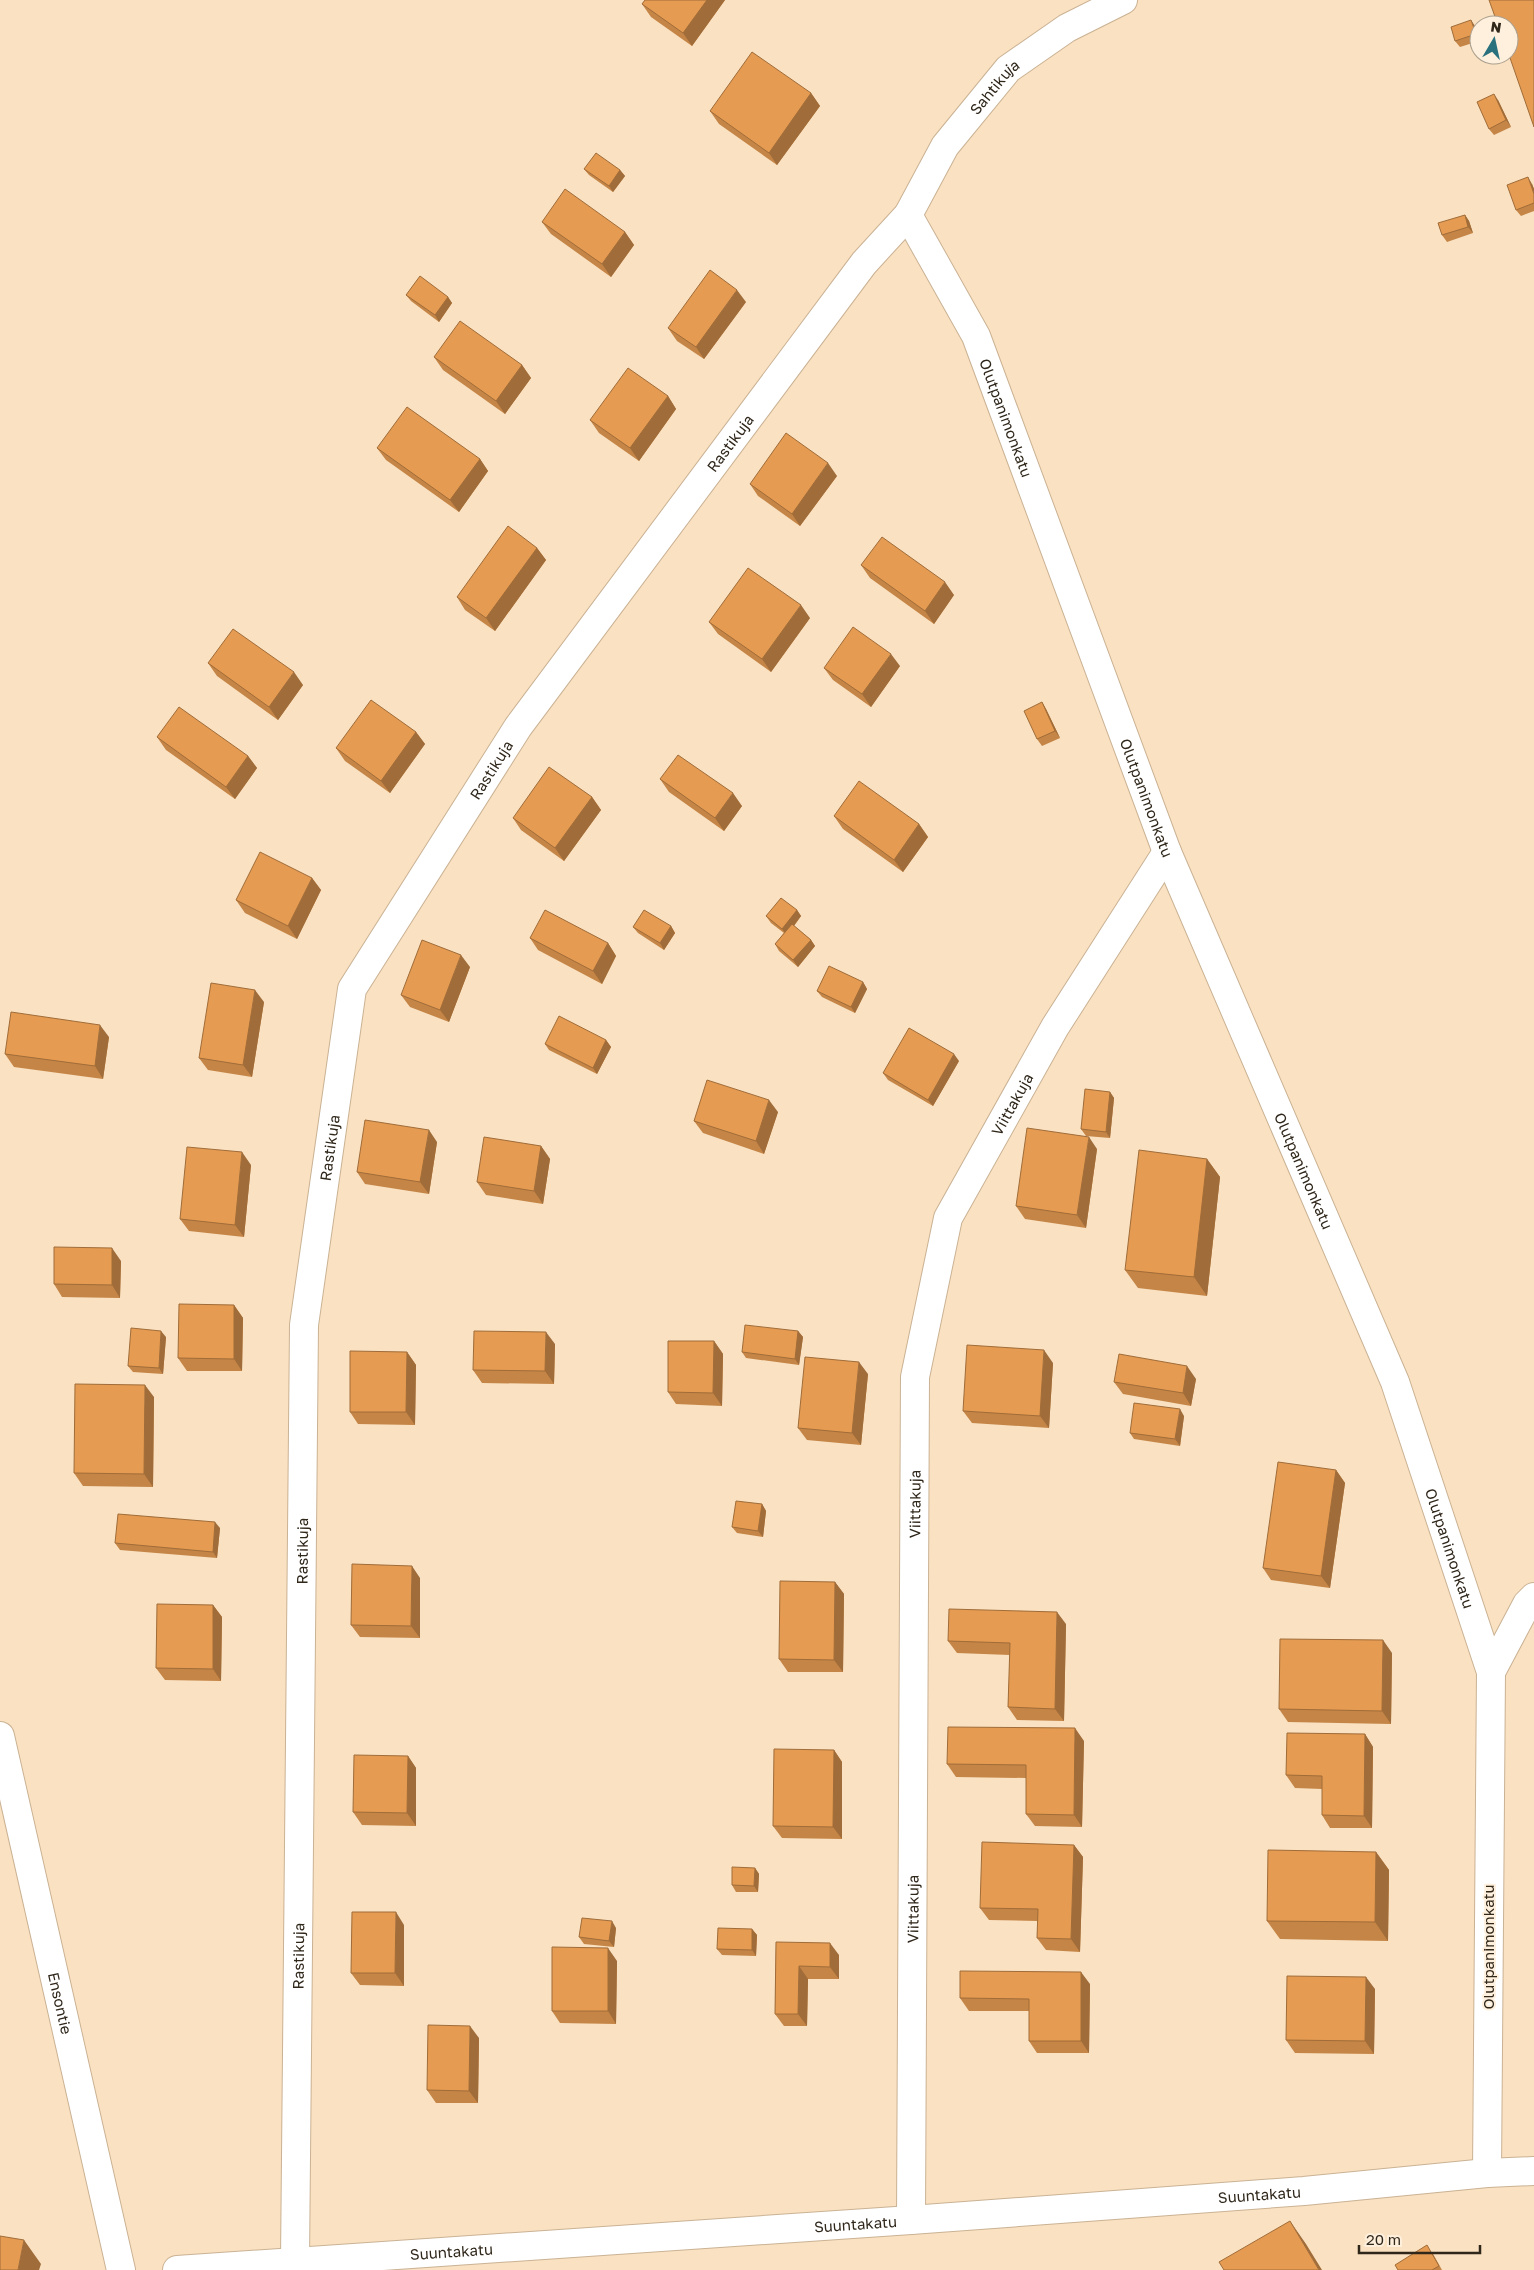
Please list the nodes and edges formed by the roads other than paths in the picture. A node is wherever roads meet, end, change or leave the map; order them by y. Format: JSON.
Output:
{"nodes":[{"id":1,"x":1123,"y":0,"type":"edge"},
{"id":2,"x":908,"y":215,"type":"junction"},
{"id":3,"x":1167,"y":852,"type":"junction"},
{"id":4,"x":1534,"y":1597,"type":"edge"},
{"id":5,"x":1491,"y":1672,"type":"junction"},
{"id":6,"x":0,"y":1736,"type":"edge"},
{"id":7,"x":1534,"y":2171,"type":"edge"},
{"id":8,"x":1487,"y":2172,"type":"junction"},
{"id":9,"x":910,"y":2220,"type":"junction"},
{"id":10,"x":295,"y":2261,"type":"junction"},
{"id":11,"x":121,"y":2270,"type":"edge"},
{"id":12,"x":177,"y":2270,"type":"edge"}],
"edges":[{"from":1,"to":2,"type":"street","name":"Sahtikuja"},
{"from":2,"to":3,"type":"street","name":"Olutpanimonkatu"},
{"from":2,"to":10,"type":"street","name":"Rastikuja"},
{"from":3,"to":5,"type":"street","name":"Olutpanimonkatu"},
{"from":3,"to":9,"type":"street","name":"Viittakuja"},
{"from":4,"to":5,"type":"street"},
{"from":5,"to":8,"type":"street","name":"Olutpanimonkatu"},
{"from":6,"to":11,"type":"street","name":"Ensontie"},
{"from":7,"to":8,"type":"street","name":"Suuntakatu"},
{"from":8,"to":9,"type":"street","name":"Suuntakatu"},
{"from":9,"to":10,"type":"street","name":"Suuntakatu"},
{"from":10,"to":12,"type":"street","name":"Suuntakatu"}]}
